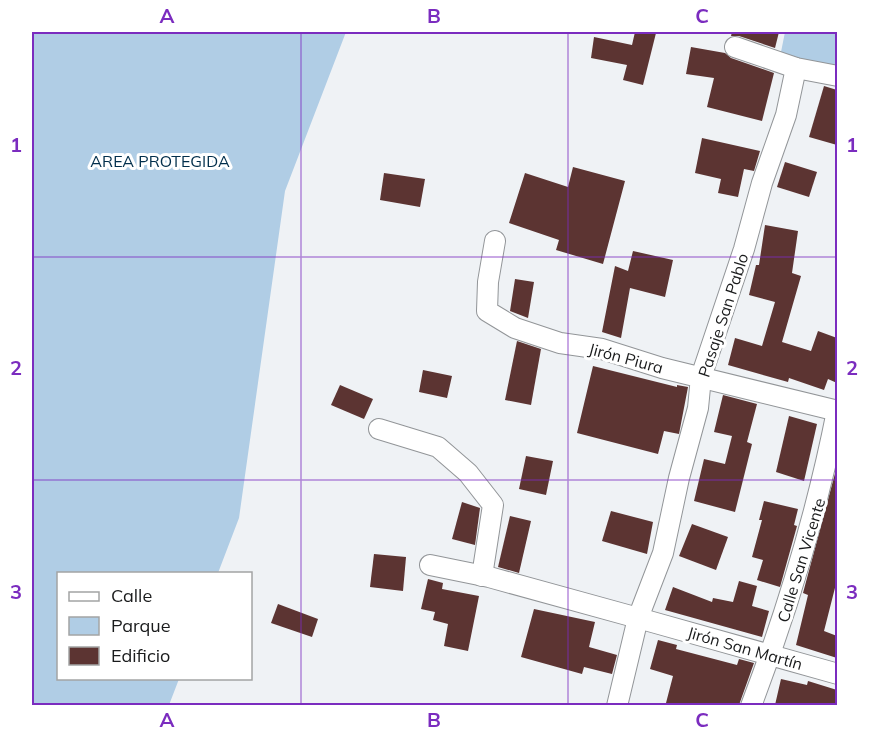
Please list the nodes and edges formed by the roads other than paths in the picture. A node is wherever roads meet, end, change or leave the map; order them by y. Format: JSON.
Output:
{"nodes":[{"id":1,"x":735,"y":46,"type":"dead end"},
{"id":2,"x":796,"y":68,"type":"junction"},
{"id":3,"x":837,"y":76,"type":"edge"},
{"id":4,"x":495,"y":242,"type":"dead end"},
{"id":5,"x":701,"y":377,"type":"junction"},
{"id":6,"x":837,"y":411,"type":"edge"},
{"id":7,"x":379,"y":429,"type":"dead end"},
{"id":8,"x":430,"y":565,"type":"dead end"},
{"id":9,"x":482,"y":576,"type":"junction"},
{"id":10,"x":645,"y":620,"type":"junction"},
{"id":11,"x":771,"y":654,"type":"junction"},
{"id":12,"x":837,"y":674,"type":"edge"},
{"id":13,"x":617,"y":705,"type":"edge"},
{"id":14,"x":752,"y":705,"type":"edge"}],
"edges":[{"from":1,"to":2,"type":"street"},
{"from":2,"to":3,"type":"street"},
{"from":2,"to":5,"type":"street","name":"Pasaje San Pablo"},
{"from":4,"to":5,"type":"street","name":"Jirón Piura"},
{"from":5,"to":6,"type":"street","name":"Jirón Piura"},
{"from":5,"to":10,"type":"street","name":"Pasaje San Pablo"},
{"from":6,"to":11,"type":"street","name":"Calle San Vicente"},
{"from":7,"to":9,"type":"street"},
{"from":8,"to":9,"type":"street","name":"Jirón San Martín"},
{"from":9,"to":10,"type":"street","name":"Jirón San Martín"},
{"from":10,"to":11,"type":"street","name":"Jirón San Martín"},
{"from":10,"to":13,"type":"street","name":"Pasaje San Pablo"},
{"from":11,"to":12,"type":"street","name":"Jirón San Martín"},
{"from":11,"to":14,"type":"street","name":"Calle San Vicente"}]}
